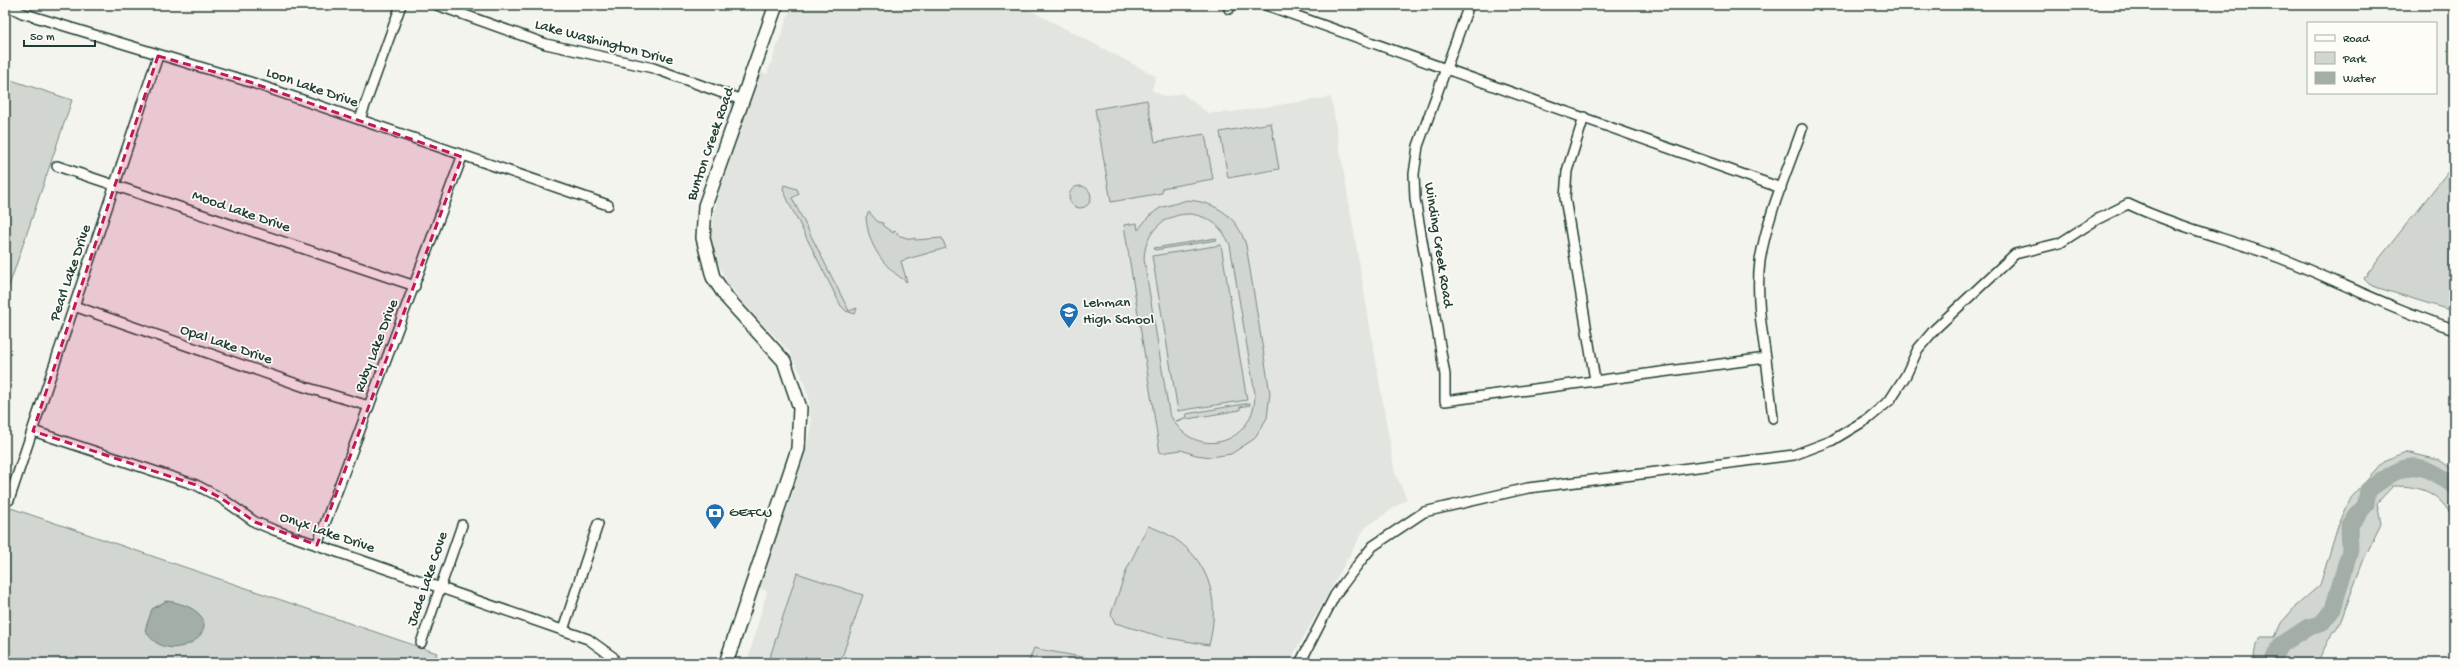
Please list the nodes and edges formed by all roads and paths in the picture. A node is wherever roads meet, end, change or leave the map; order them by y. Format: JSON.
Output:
{"nodes":[{"id":1,"x":401,"y":5,"type":"edge"},
{"id":2,"x":437,"y":5,"type":"edge"},
{"id":3,"x":776,"y":5,"type":"edge"},
{"id":4,"x":1266,"y":5,"type":"edge"},
{"id":5,"x":1468,"y":5,"type":"edge"},
{"id":6,"x":6,"y":6,"type":"edge"},
{"id":7,"x":158,"y":56,"type":"junction"},
{"id":8,"x":1446,"y":68,"type":"junction"},
{"id":9,"x":742,"y":100,"type":"junction"},
{"id":10,"x":1584,"y":117,"type":"junction"},
{"id":11,"x":360,"y":119,"type":"junction"},
{"id":12,"x":1802,"y":129,"type":"dead end"},
{"id":13,"x":462,"y":157,"type":"junction"},
{"id":14,"x":57,"y":166,"type":"dead end"},
{"id":15,"x":116,"y":185,"type":"junction"},
{"id":16,"x":1781,"y":188,"type":"junction"},
{"id":17,"x":608,"y":205,"type":"dead end"},
{"id":18,"x":415,"y":286,"type":"junction"},
{"id":19,"x":74,"y":306,"type":"junction"},
{"id":20,"x":2454,"y":329,"type":"edge"},
{"id":21,"x":1766,"y":358,"type":"junction"},
{"id":22,"x":1595,"y":380,"type":"junction"},
{"id":23,"x":369,"y":406,"type":"junction"},
{"id":24,"x":1773,"y":418,"type":"dead end"},
{"id":25,"x":33,"y":431,"type":"junction"},
{"id":26,"x":9,"y":500,"type":"dead end"},
{"id":27,"x":598,"y":524,"type":"dead end"},
{"id":28,"x":462,"y":525,"type":"dead end"},
{"id":29,"x":317,"y":545,"type":"junction"},
{"id":30,"x":440,"y":587,"type":"junction"},
{"id":31,"x":563,"y":630,"type":"junction"},
{"id":32,"x":420,"y":643,"type":"dead end"},
{"id":33,"x":614,"y":657,"type":"dead end"},
{"id":34,"x":726,"y":663,"type":"edge"},
{"id":35,"x":1300,"y":663,"type":"edge"}],
"edges":[{"from":1,"to":11,"type":"street"},
{"from":2,"to":9,"type":"street","name":"Lake Washington Drive"},
{"from":3,"to":9,"type":"street","name":"Bunton Creek Road"},
{"from":4,"to":8,"type":"street"},
{"from":5,"to":8,"type":"street","name":"Winding Creek Road"},
{"from":6,"to":7,"type":"street","name":"Loon Lake Drive"},
{"from":7,"to":11,"type":"street","name":"Loon Lake Drive"},
{"from":7,"to":15,"type":"street","name":"Pearl Lake Drive"},
{"from":8,"to":10,"type":"street"},
{"from":8,"to":22,"type":"street","name":"Winding Creek Road"},
{"from":9,"to":34,"type":"street","name":"Bunton Creek Road"},
{"from":10,"to":16,"type":"street"},
{"from":10,"to":22,"type":"street"},
{"from":11,"to":13,"type":"street","name":"Loon Lake Drive"},
{"from":12,"to":16,"type":"street"},
{"from":13,"to":17,"type":"street","name":"Loon Lake Drive"},
{"from":13,"to":18,"type":"street","name":"Ruby Lake Drive"},
{"from":14,"to":15,"type":"street","name":"Mood Lake Drive"},
{"from":15,"to":18,"type":"street","name":"Mood Lake Drive"},
{"from":15,"to":19,"type":"street","name":"Pearl Lake Drive"},
{"from":16,"to":21,"type":"street"},
{"from":18,"to":23,"type":"street","name":"Ruby Lake Drive"},
{"from":19,"to":23,"type":"street","name":"Opal Lake Drive"},
{"from":19,"to":25,"type":"street","name":"Pearl Lake Drive"},
{"from":20,"to":35,"type":"street"},
{"from":21,"to":22,"type":"street"},
{"from":21,"to":24,"type":"street"},
{"from":23,"to":29,"type":"street","name":"Ruby Lake Drive"},
{"from":25,"to":26,"type":"street","name":"Pearl Lake Drive"},
{"from":25,"to":29,"type":"street","name":"Onyx Lake Drive"},
{"from":27,"to":31,"type":"street"},
{"from":28,"to":30,"type":"street","name":"Jade Lake Cove"},
{"from":29,"to":30,"type":"street","name":"Onyx Lake Drive"},
{"from":30,"to":31,"type":"street","name":"Onyx Lake Drive"},
{"from":30,"to":32,"type":"street","name":"Jade Lake Cove"},
{"from":31,"to":33,"type":"street","name":"Onyx Lake Drive"}]}
